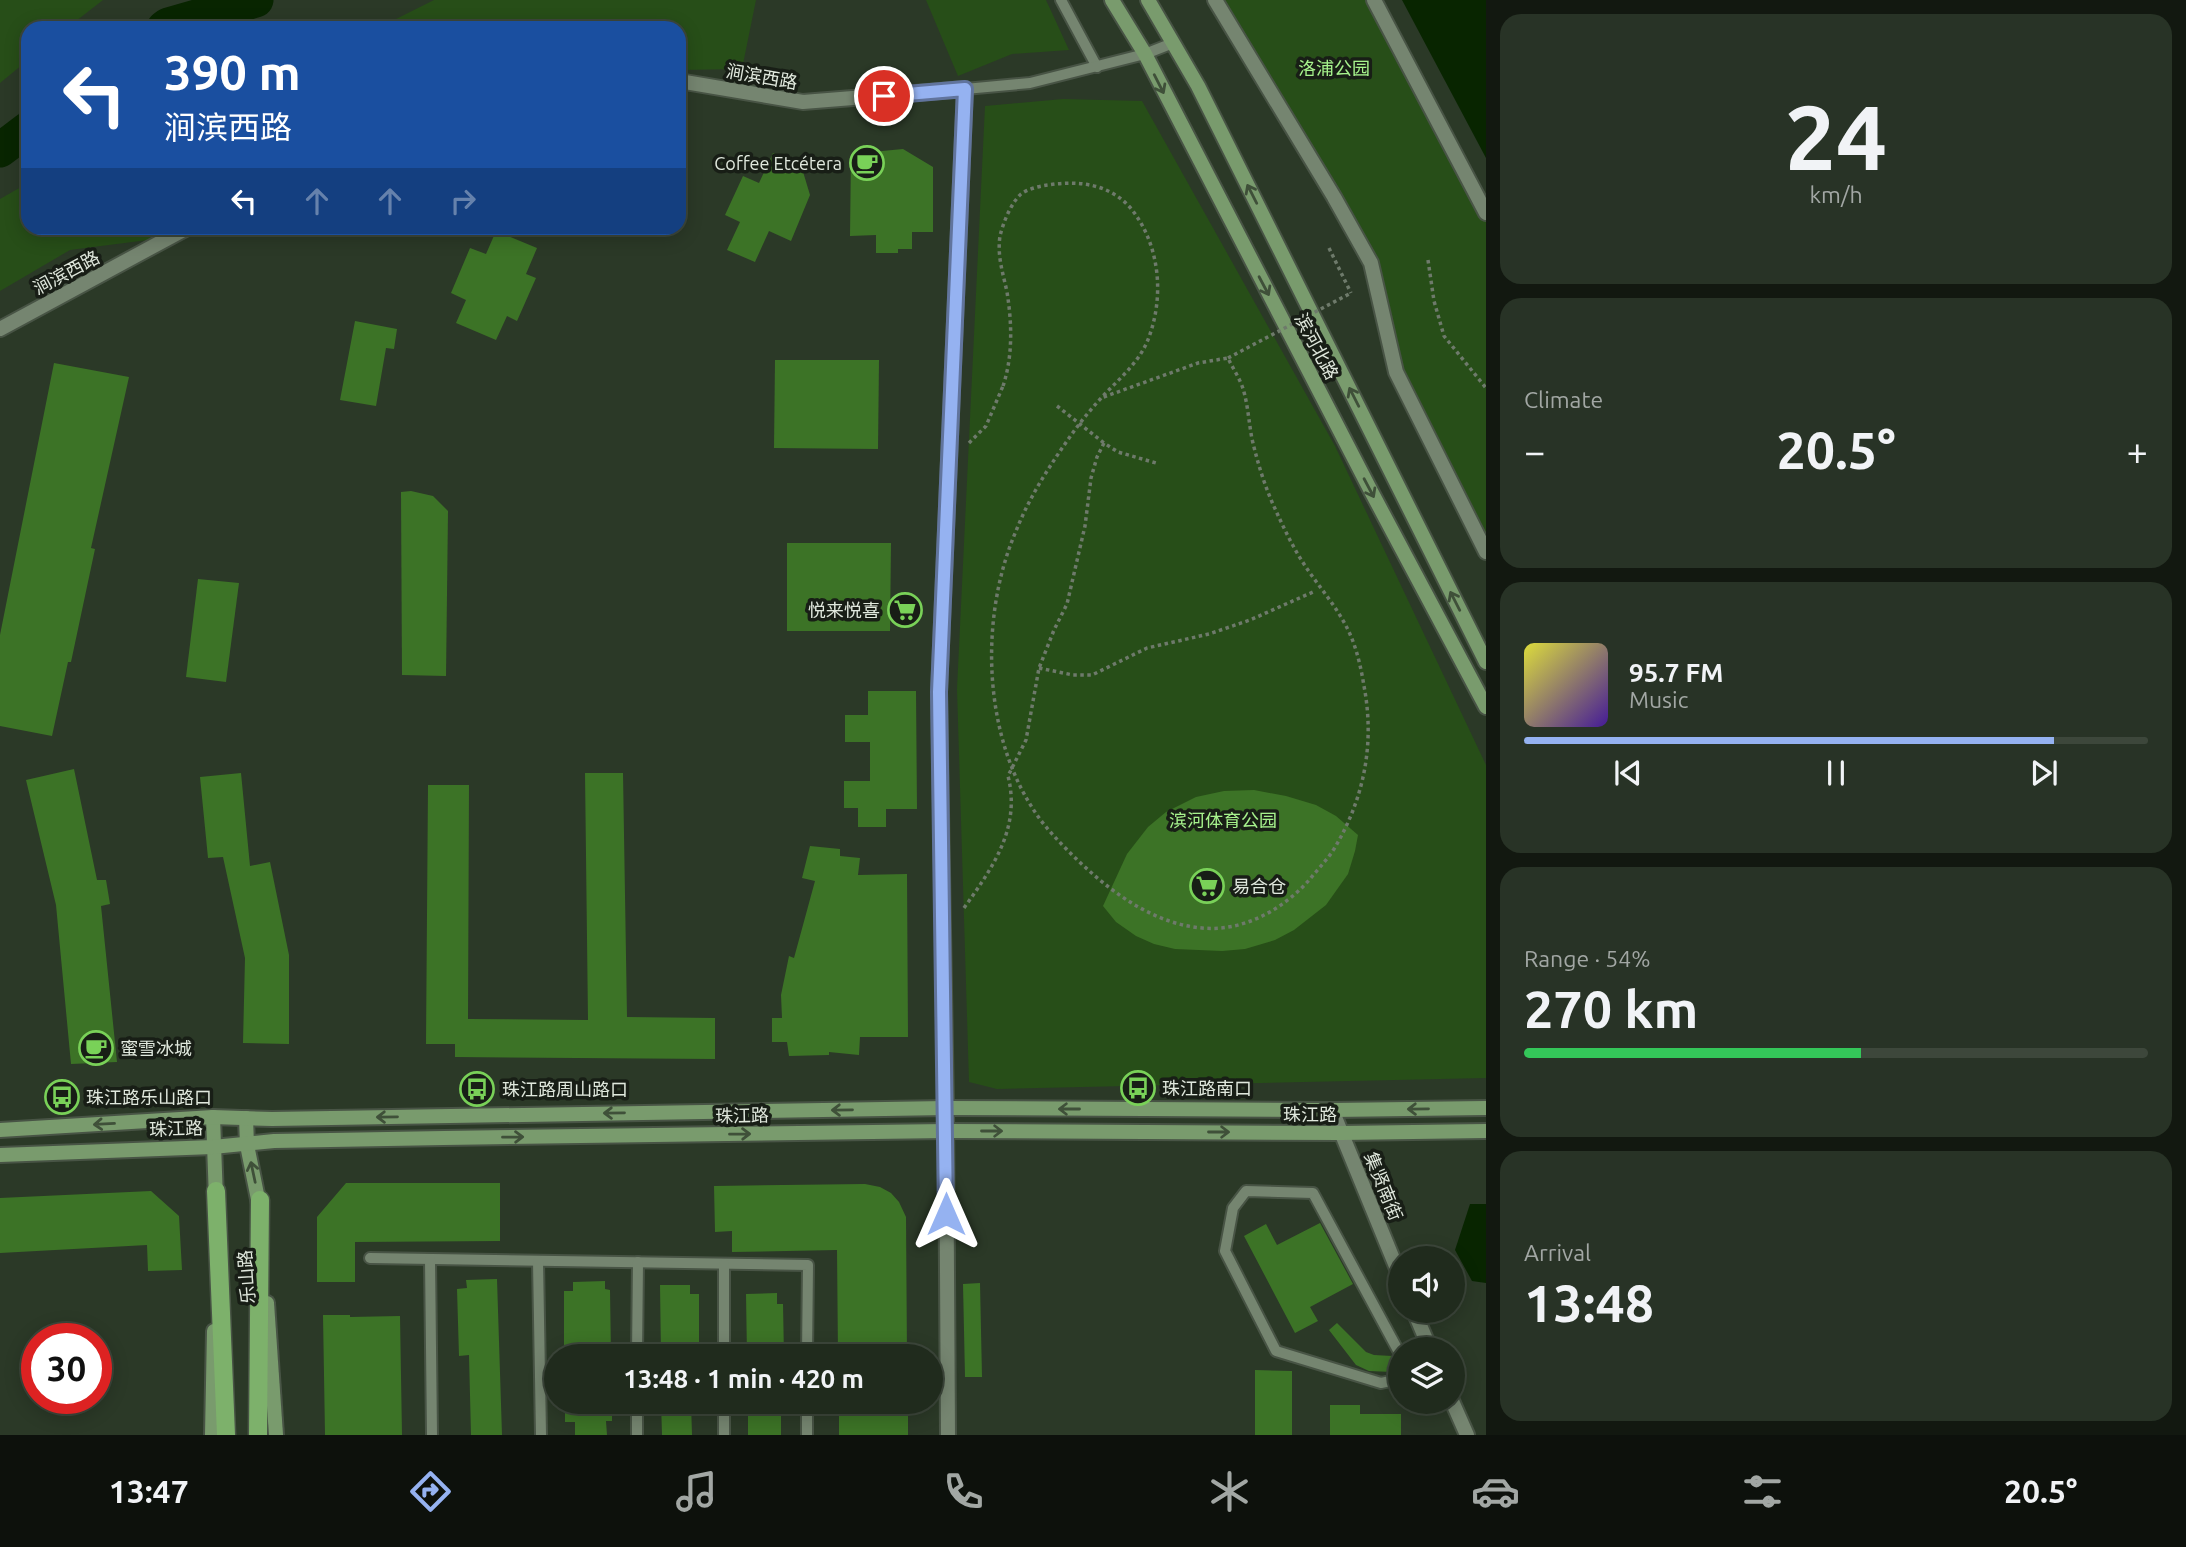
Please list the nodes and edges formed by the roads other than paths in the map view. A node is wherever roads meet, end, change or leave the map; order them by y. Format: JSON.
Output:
{"nodes":[{"id":1,"x":1061,"y":0,"type":"edge"},
{"id":2,"x":1148,"y":0,"type":"edge"},
{"id":3,"x":1215,"y":0,"type":"edge"},
{"id":4,"x":1374,"y":0,"type":"edge"},
{"id":5,"x":1113,"y":2,"type":"edge"},
{"id":6,"x":1173,"y":43,"type":"junction"},
{"id":7,"x":1145,"y":54,"type":"junction"},
{"id":8,"x":1097,"y":66,"type":"junction"},
{"id":9,"x":686,"y":82,"type":"edge"},
{"id":10,"x":965,"y":89,"type":"junction"},
{"id":11,"x":1486,"y":213,"type":"edge"},
{"id":12,"x":174,"y":235,"type":"edge"},
{"id":13,"x":0,"y":329,"type":"edge"},
{"id":14,"x":1486,"y":552,"type":"edge"},
{"id":15,"x":1486,"y":662,"type":"edge"},
{"id":16,"x":1486,"y":707,"type":"edge"},
{"id":17,"x":946,"y":1108,"type":"junction"},
{"id":18,"x":1486,"y":1108,"type":"edge"},
{"id":19,"x":1332,"y":1110,"type":"junction"},
{"id":20,"x":213,"y":1117,"type":"junction"},
{"id":21,"x":246,"y":1118,"type":"junction"},
{"id":22,"x":0,"y":1130,"type":"edge"},
{"id":23,"x":946,"y":1131,"type":"junction"},
{"id":24,"x":1486,"y":1131,"type":"edge"},
{"id":25,"x":1341,"y":1133,"type":"junction"},
{"id":26,"x":247,"y":1145,"type":"junction"},
{"id":27,"x":214,"y":1147,"type":"junction"},
{"id":28,"x":0,"y":1154,"type":"edge"},
{"id":29,"x":216,"y":1191,"type":"junction"},
{"id":30,"x":260,"y":1200,"type":"junction"},
{"id":31,"x":1388,"y":1247,"type":"edge"},
{"id":32,"x":370,"y":1258,"type":"dead end"},
{"id":33,"x":430,"y":1259,"type":"junction"},
{"id":34,"x":538,"y":1261,"type":"junction"},
{"id":35,"x":638,"y":1262,"type":"junction"},
{"id":36,"x":724,"y":1264,"type":"junction"},
{"id":37,"x":1391,"y":1337,"type":"edge"},
{"id":38,"x":638,"y":1344,"type":"edge"},
{"id":39,"x":724,"y":1344,"type":"edge"},
{"id":40,"x":807,"y":1344,"type":"edge"},
{"id":41,"x":1388,"y":1382,"type":"edge"},
{"id":42,"x":637,"y":1414,"type":"edge"},
{"id":43,"x":724,"y":1414,"type":"edge"},
{"id":44,"x":807,"y":1414,"type":"edge"},
{"id":45,"x":1458,"y":1414,"type":"edge"},
{"id":46,"x":212,"y":1435,"type":"edge"},
{"id":47,"x":226,"y":1435,"type":"edge"},
{"id":48,"x":258,"y":1435,"type":"edge"},
{"id":49,"x":276,"y":1435,"type":"edge"},
{"id":50,"x":432,"y":1435,"type":"edge"},
{"id":51,"x":541,"y":1435,"type":"edge"},
{"id":52,"x":637,"y":1435,"type":"edge"},
{"id":53,"x":724,"y":1435,"type":"edge"},
{"id":54,"x":807,"y":1435,"type":"edge"},
{"id":55,"x":948,"y":1435,"type":"edge"},
{"id":56,"x":1467,"y":1435,"type":"edge"}],
"edges":[{"from":1,"to":8,"type":"lane"},
{"from":2,"to":6,"type":"main road","name":"滨河北路"},
{"from":3,"to":14,"type":"street"},
{"from":4,"to":11,"type":"street"},
{"from":5,"to":7,"type":"main road","name":"滨河北路"},
{"from":6,"to":7,"type":"lane"},
{"from":15,"to":6,"type":"main road","name":"滨河北路","one_way":true},
{"from":7,"to":8,"type":"lane"},
{"from":7,"to":16,"type":"main road","name":"滨河北路","one_way":true},
{"from":8,"to":10,"type":"lane"},
{"from":9,"to":10,"type":"street","name":"涧滨西路"},
{"from":10,"to":17,"type":"street"},
{"from":12,"to":13,"type":"street","name":"涧滨西路"},
{"from":19,"to":17,"type":"main road","name":"珠江路","one_way":true},
{"from":17,"to":21,"type":"main road","name":"珠江路","one_way":true},
{"from":17,"to":23,"type":"street"},
{"from":18,"to":19,"type":"main road","name":"珠江路","one_way":true},
{"from":19,"to":25,"type":"street","name":"集贤南街"},
{"from":20,"to":21,"type":"main road","name":"珠江路"},
{"from":20,"to":22,"type":"main road","name":"珠江路","one_way":true},
{"from":20,"to":27,"type":"main road","name":"乐山路"},
{"from":21,"to":26,"type":"main road","name":"乐山路"},
{"from":23,"to":25,"type":"main road","name":"珠江路","one_way":true},
{"from":26,"to":23,"type":"main road","name":"珠江路","one_way":true},
{"from":23,"to":55,"type":"street"},
{"from":24,"to":25,"type":"main road","name":"珠江路"},
{"from":25,"to":31,"type":"street","name":"集贤南街"},
{"from":26,"to":27,"type":"main road","name":"珠江路"},
{"from":30,"to":26,"type":"main road","name":"乐山路","one_way":true},
{"from":27,"to":28,"type":"main road","name":"珠江路"},
{"from":27,"to":29,"type":"main road","name":"乐山路"},
{"from":29,"to":46,"type":"main road","name":"乐山路"},
{"from":29,"to":47,"type":"main road"},
{"from":30,"to":48,"type":"main road"},
{"from":30,"to":49,"type":"main road","name":"乐山路"},
{"from":32,"to":33,"type":"lane"},
{"from":33,"to":34,"type":"lane"},
{"from":33,"to":50,"type":"lane"},
{"from":34,"to":35,"type":"lane"},
{"from":34,"to":51,"type":"lane"},
{"from":35,"to":36,"type":"lane"},
{"from":35,"to":38,"type":"lane"},
{"from":36,"to":39,"type":"lane"},
{"from":36,"to":40,"type":"lane"},
{"from":37,"to":41,"type":"lane"},
{"from":42,"to":52,"type":"lane"},
{"from":43,"to":53,"type":"lane"},
{"from":44,"to":54,"type":"lane"},
{"from":45,"to":56,"type":"street"}]}
